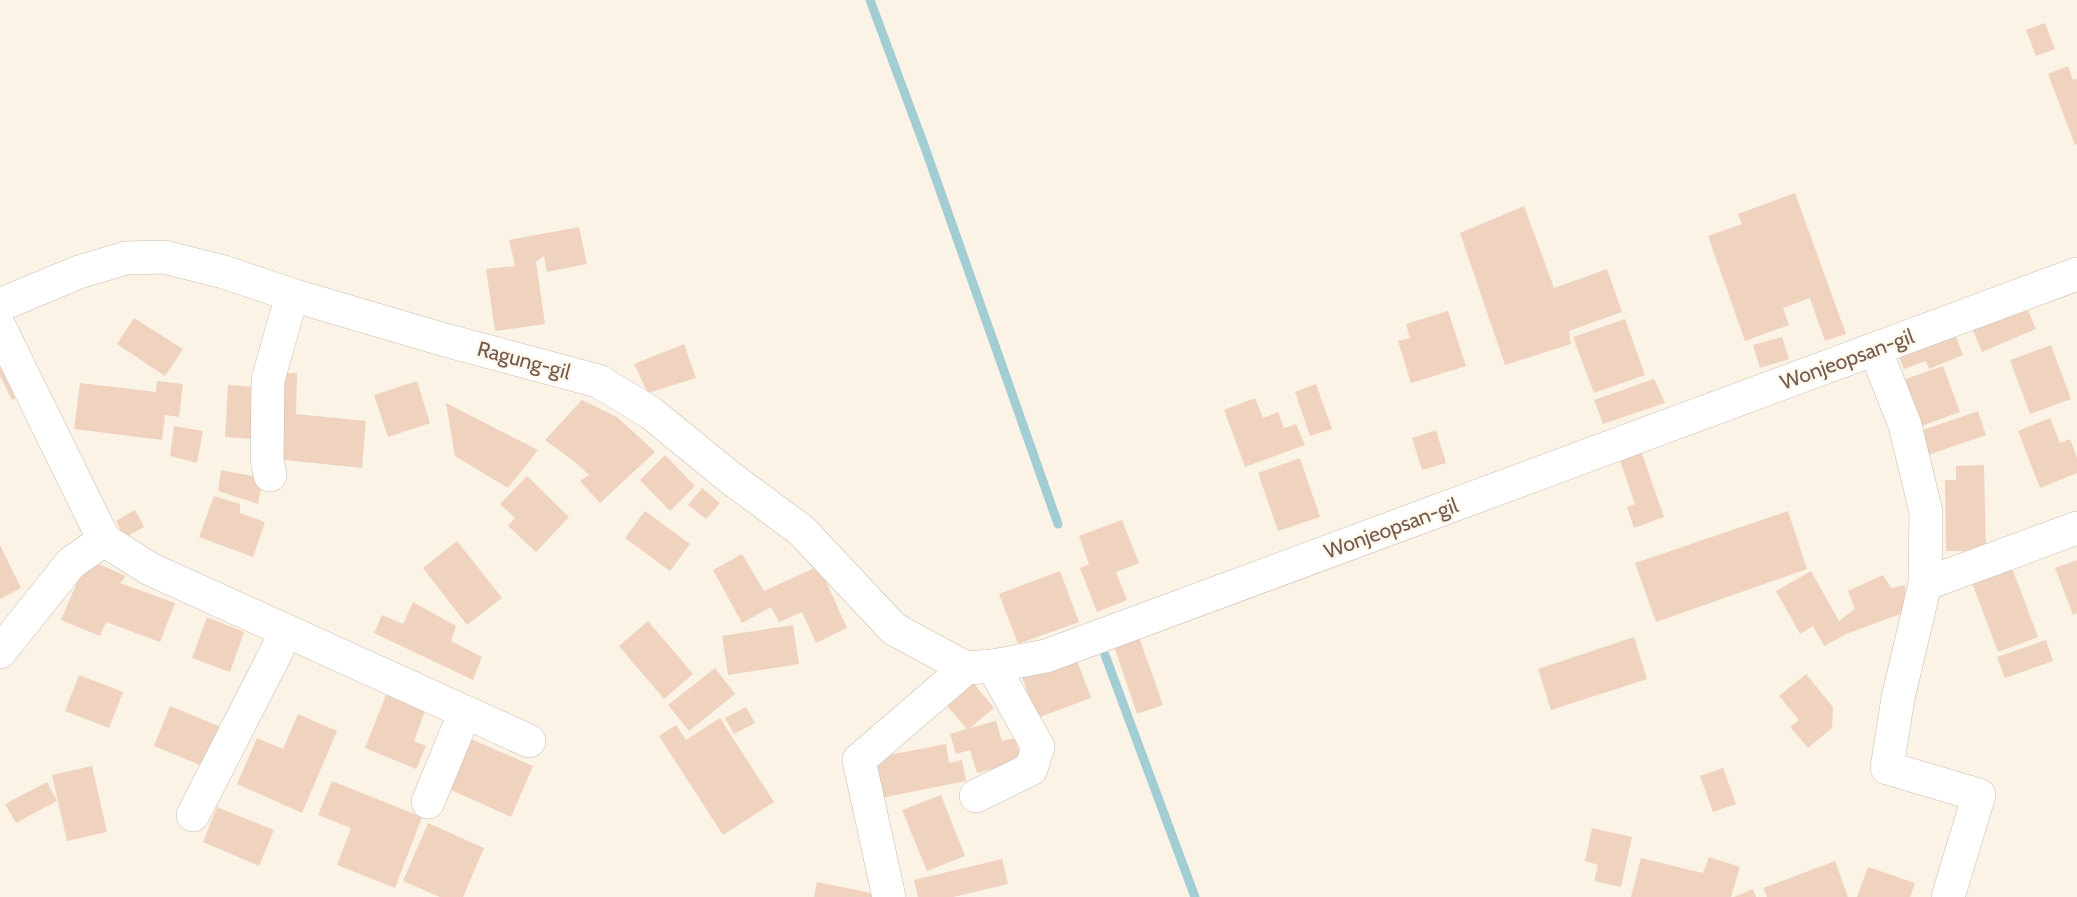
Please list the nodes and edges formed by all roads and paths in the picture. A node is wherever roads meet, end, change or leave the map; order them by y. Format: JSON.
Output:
{"nodes":[{"id":1,"x":2077,"y":274,"type":"edge"},
{"id":2,"x":292,"y":295,"type":"junction"},
{"id":3,"x":0,"y":305,"type":"edge"},
{"id":4,"x":0,"y":328,"type":"edge"},
{"id":5,"x":1875,"y":349,"type":"junction"},
{"id":6,"x":270,"y":476,"type":"dead end"},
{"id":7,"x":2077,"y":528,"type":"edge"},
{"id":8,"x":104,"y":540,"type":"junction"},
{"id":9,"x":1925,"y":584,"type":"junction"},
{"id":10,"x":287,"y":631,"type":"junction"},
{"id":11,"x":0,"y":652,"type":"edge"},
{"id":12,"x":979,"y":667,"type":"junction"},
{"id":13,"x":465,"y":712,"type":"junction"},
{"id":14,"x":529,"y":741,"type":"dead end"},
{"id":15,"x":976,"y":796,"type":"dead end"},
{"id":16,"x":428,"y":802,"type":"dead end"},
{"id":17,"x":193,"y":815,"type":"dead end"},
{"id":18,"x":889,"y":897,"type":"edge"},
{"id":19,"x":1948,"y":897,"type":"edge"}],
"edges":[{"from":1,"to":5,"type":"street","name":"Wonjeopsan-gil"},
{"from":2,"to":3,"type":"street","name":"Ragung-gil"},
{"from":2,"to":6,"type":"street"},
{"from":2,"to":12,"type":"street","name":"Ragung-gil"},
{"from":4,"to":8,"type":"street"},
{"from":5,"to":9,"type":"street"},
{"from":5,"to":12,"type":"street","name":"Wonjeopsan-gil"},
{"from":7,"to":9,"type":"street"},
{"from":8,"to":10,"type":"street"},
{"from":8,"to":11,"type":"street"},
{"from":9,"to":19,"type":"street"},
{"from":10,"to":13,"type":"street"},
{"from":10,"to":17,"type":"street"},
{"from":12,"to":15,"type":"street"},
{"from":12,"to":18,"type":"street"},
{"from":13,"to":14,"type":"street"},
{"from":13,"to":16,"type":"street"}]}
